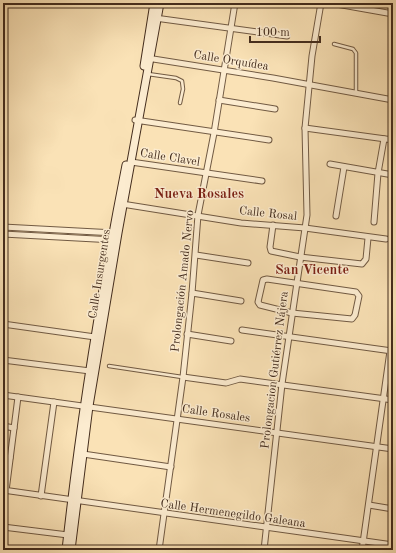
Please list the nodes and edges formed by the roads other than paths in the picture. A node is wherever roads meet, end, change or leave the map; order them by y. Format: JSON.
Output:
{"nodes":[{"id":1,"x":154,"y":3,"type":"edge"},
{"id":2,"x":160,"y":3,"type":"edge"},
{"id":3,"x":235,"y":3,"type":"edge"},
{"id":4,"x":321,"y":3,"type":"edge"},
{"id":5,"x":331,"y":3,"type":"edge"},
{"id":6,"x":393,"y":14,"type":"edge"},
{"id":7,"x":155,"y":18,"type":"junction"},
{"id":8,"x":230,"y":29,"type":"junction"},
{"id":9,"x":287,"y":36,"type":"dead end"},
{"id":10,"x":334,"y":44,"type":"dead end"},
{"id":11,"x":148,"y":58,"type":"junction"},
{"id":12,"x":224,"y":70,"type":"junction"},
{"id":13,"x":147,"y":74,"type":"junction"},
{"id":14,"x":308,"y":85,"type":"junction"},
{"id":15,"x":356,"y":94,"type":"junction"},
{"id":16,"x":219,"y":100,"type":"junction"},
{"id":17,"x":393,"y":100,"type":"edge"},
{"id":18,"x":180,"y":104,"type":"dead end"},
{"id":19,"x":274,"y":109,"type":"dead end"},
{"id":20,"x":137,"y":121,"type":"junction"},
{"id":21,"x":305,"y":128,"type":"junction"},
{"id":22,"x":214,"y":133,"type":"junction"},
{"id":23,"x":384,"y":139,"type":"junction"},
{"id":24,"x":269,"y":140,"type":"dead end"},
{"id":25,"x":393,"y":140,"type":"edge"},
{"id":26,"x":131,"y":162,"type":"junction"},
{"id":27,"x":330,"y":164,"type":"dead end"},
{"id":28,"x":344,"y":167,"type":"junction"},
{"id":29,"x":378,"y":173,"type":"junction"},
{"id":30,"x":205,"y":174,"type":"junction"},
{"id":31,"x":393,"y":175,"type":"edge"},
{"id":32,"x":262,"y":182,"type":"dead end"},
{"id":33,"x":121,"y":204,"type":"junction"},
{"id":34,"x":198,"y":215,"type":"junction"},
{"id":35,"x":336,"y":216,"type":"dead end"},
{"id":36,"x":374,"y":222,"type":"dead end"},
{"id":37,"x":272,"y":225,"type":"junction"},
{"id":38,"x":3,"y":227,"type":"edge"},
{"id":39,"x":305,"y":228,"type":"junction"},
{"id":40,"x":3,"y":234,"type":"edge"},
{"id":41,"x":115,"y":237,"type":"junction"},
{"id":42,"x":368,"y":238,"type":"junction"},
{"id":43,"x":386,"y":239,"type":"dead end"},
{"id":44,"x":196,"y":256,"type":"junction"},
{"id":45,"x":300,"y":256,"type":"junction"},
{"id":46,"x":248,"y":263,"type":"dead end"},
{"id":47,"x":296,"y":284,"type":"junction"},
{"id":48,"x":192,"y":293,"type":"junction"},
{"id":49,"x":242,"y":301,"type":"dead end"},
{"id":50,"x":292,"y":313,"type":"junction"},
{"id":51,"x":3,"y":324,"type":"edge"},
{"id":52,"x":242,"y":330,"type":"dead end"},
{"id":53,"x":187,"y":334,"type":"junction"},
{"id":54,"x":94,"y":337,"type":"junction"},
{"id":55,"x":290,"y":337,"type":"junction"},
{"id":56,"x":231,"y":340,"type":"dead end"},
{"id":57,"x":392,"y":351,"type":"edge"},
{"id":58,"x":3,"y":360,"type":"edge"},
{"id":59,"x":109,"y":366,"type":"dead end"},
{"id":60,"x":90,"y":371,"type":"junction"},
{"id":61,"x":183,"y":377,"type":"junction"},
{"id":62,"x":282,"y":384,"type":"junction"},
{"id":63,"x":3,"y":395,"type":"edge"},
{"id":64,"x":18,"y":397,"type":"junction"},
{"id":65,"x":383,"y":399,"type":"junction"},
{"id":66,"x":393,"y":400,"type":"edge"},
{"id":67,"x":54,"y":402,"type":"junction"},
{"id":68,"x":86,"y":406,"type":"junction"},
{"id":69,"x":178,"y":419,"type":"junction"},
{"id":70,"x":3,"y":426,"type":"edge"},
{"id":71,"x":14,"y":428,"type":"junction"},
{"id":72,"x":276,"y":432,"type":"junction"},
{"id":73,"x":377,"y":447,"type":"junction"},
{"id":74,"x":393,"y":449,"type":"edge"},
{"id":75,"x":83,"y":454,"type":"junction"},
{"id":76,"x":3,"y":457,"type":"edge"},
{"id":77,"x":10,"y":458,"type":"junction"},
{"id":78,"x":171,"y":467,"type":"junction"},
{"id":79,"x":4,"y":491,"type":"edge"},
{"id":80,"x":41,"y":496,"type":"junction"},
{"id":81,"x":74,"y":501,"type":"junction"},
{"id":82,"x":369,"y":505,"type":"junction"},
{"id":83,"x":393,"y":509,"type":"edge"},
{"id":84,"x":164,"y":515,"type":"junction"},
{"id":85,"x":3,"y":527,"type":"edge"},
{"id":86,"x":266,"y":528,"type":"junction"},
{"id":87,"x":68,"y":535,"type":"junction"},
{"id":88,"x":363,"y":541,"type":"junction"},
{"id":89,"x":393,"y":545,"type":"edge"},
{"id":90,"x":66,"y":550,"type":"edge"},
{"id":91,"x":71,"y":550,"type":"edge"},
{"id":92,"x":159,"y":550,"type":"edge"},
{"id":93,"x":264,"y":550,"type":"edge"},
{"id":94,"x":362,"y":550,"type":"edge"}],
"edges":[{"from":1,"to":7,"type":"main road","name":"Calle Insurgentes"},
{"from":2,"to":7,"type":"main road","name":"Calle Insurgentes"},
{"from":3,"to":8,"type":"street","name":"Prolongación Amado Nervo"},
{"from":4,"to":14,"type":"street","name":"Prolongacion Gutiérrez Nájera"},
{"from":5,"to":6,"type":"street"},
{"from":7,"to":8,"type":"street"},
{"from":7,"to":11,"type":"main road","name":"Calle Insurgentes"},
{"from":8,"to":9,"type":"street"},
{"from":8,"to":12,"type":"street","name":"Prolongación Amado Nervo"},
{"from":10,"to":15,"type":"lane"},
{"from":11,"to":12,"type":"street","name":"Calle Orquídea"},
{"from":11,"to":13,"type":"main road","name":"Calle Insurgentes"},
{"from":11,"to":20,"type":"main road","name":"Calle Insurgentes"},
{"from":12,"to":14,"type":"street","name":"Calle Orquídea"},
{"from":12,"to":16,"type":"street","name":"Prolongación Amado Nervo"},
{"from":13,"to":18,"type":"lane"},
{"from":13,"to":20,"type":"main road","name":"Calle Insurgentes"},
{"from":14,"to":15,"type":"street","name":"Calle Orquídea"},
{"from":14,"to":21,"type":"street","name":"Prolongacion Gutiérrez Nájera"},
{"from":15,"to":17,"type":"street","name":"Calle Orquídea"},
{"from":16,"to":19,"type":"street"},
{"from":16,"to":22,"type":"street","name":"Prolongación Amado Nervo"},
{"from":20,"to":22,"type":"street"},
{"from":20,"to":26,"type":"main road","name":"Calle Insurgentes"},
{"from":20,"to":33,"type":"main road","name":"Calle Insurgentes"},
{"from":21,"to":23,"type":"street"},
{"from":21,"to":39,"type":"street","name":"Prolongacion Gutiérrez Nájera"},
{"from":22,"to":24,"type":"street"},
{"from":22,"to":30,"type":"street","name":"Prolongación Amado Nervo"},
{"from":23,"to":25,"type":"street"},
{"from":23,"to":29,"type":"street"},
{"from":26,"to":30,"type":"street","name":"Calle Clavel"},
{"from":26,"to":33,"type":"main road","name":"Calle Insurgentes"},
{"from":27,"to":28,"type":"street"},
{"from":28,"to":29,"type":"street"},
{"from":28,"to":35,"type":"street"},
{"from":29,"to":31,"type":"street"},
{"from":29,"to":36,"type":"street"},
{"from":30,"to":32,"type":"street","name":"Calle Clavel"},
{"from":30,"to":34,"type":"street","name":"Prolongación Amado Nervo"},
{"from":33,"to":34,"type":"street","name":"Calle Rosal"},
{"from":33,"to":41,"type":"main road","name":"Calle Insurgentes"},
{"from":34,"to":37,"type":"street","name":"Calle Rosal"},
{"from":34,"to":44,"type":"street","name":"Prolongación Amado Nervo"},
{"from":37,"to":39,"type":"street","name":"Calle Rosal"},
{"from":37,"to":45,"type":"street"},
{"from":38,"to":41,"type":"street"},
{"from":39,"to":42,"type":"street","name":"Calle Rosal"},
{"from":39,"to":45,"type":"street","name":"Prolongacion Gutiérrez Nájera"},
{"from":40,"to":41,"type":"street"},
{"from":41,"to":54,"type":"main road","name":"Calle Insurgentes"},
{"from":41,"to":68,"type":"main road","name":"Calle Insurgentes"},
{"from":42,"to":43,"type":"street","name":"Calle Rosal"},
{"from":42,"to":45,"type":"street"},
{"from":44,"to":46,"type":"street"},
{"from":44,"to":48,"type":"street","name":"Prolongación Amado Nervo"},
{"from":45,"to":47,"type":"street","name":"Prolongacion Gutiérrez Nájera"},
{"from":47,"to":50,"type":"street","name":"Prolongacion Gutiérrez Nájera"},
{"from":47,"to":50,"type":"street"},
{"from":47,"to":50,"type":"street"},
{"from":48,"to":49,"type":"street"},
{"from":48,"to":53,"type":"street","name":"Prolongación Amado Nervo"},
{"from":50,"to":55,"type":"street","name":"Prolongacion Gutiérrez Nájera"},
{"from":51,"to":54,"type":"street"},
{"from":52,"to":55,"type":"street"},
{"from":53,"to":56,"type":"street"},
{"from":53,"to":61,"type":"street","name":"Prolongación Amado Nervo"},
{"from":54,"to":60,"type":"main road","name":"Calle Insurgentes"},
{"from":55,"to":57,"type":"street"},
{"from":55,"to":62,"type":"street","name":"Prolongacion Gutiérrez Nájera"},
{"from":57,"to":65,"type":"street"},
{"from":58,"to":60,"type":"street"},
{"from":59,"to":61,"type":"lane"},
{"from":60,"to":68,"type":"main road","name":"Calle Insurgentes"},
{"from":61,"to":62,"type":"street"},
{"from":61,"to":69,"type":"street","name":"Prolongación Amado Nervo"},
{"from":62,"to":65,"type":"street"},
{"from":62,"to":72,"type":"street","name":"Prolongacion Gutiérrez Nájera"},
{"from":63,"to":64,"type":"street","name":"Calle Rosales"},
{"from":64,"to":67,"type":"street","name":"Calle Rosales"},
{"from":64,"to":71,"type":"street"},
{"from":65,"to":66,"type":"street"},
{"from":65,"to":73,"type":"street"},
{"from":67,"to":68,"type":"street","name":"Calle Rosales"},
{"from":67,"to":80,"type":"street"},
{"from":68,"to":69,"type":"street","name":"Calle Rosales"},
{"from":68,"to":75,"type":"main road","name":"Calle Insurgentes"},
{"from":68,"to":81,"type":"main road","name":"Calle Insurgentes"},
{"from":69,"to":72,"type":"street","name":"Calle Rosales"},
{"from":69,"to":78,"type":"street","name":"Prolongación Amado Nervo"},
{"from":70,"to":71,"type":"street"},
{"from":71,"to":77,"type":"street"},
{"from":72,"to":73,"type":"street","name":"Calle Rosales"},
{"from":72,"to":86,"type":"street","name":"Prolongacion Gutiérrez Nájera"},
{"from":73,"to":74,"type":"street","name":"Calle Rosales"},
{"from":73,"to":82,"type":"street"},
{"from":75,"to":78,"type":"street"},
{"from":75,"to":81,"type":"main road","name":"Calle Insurgentes"},
{"from":76,"to":77,"type":"street"},
{"from":77,"to":79,"type":"street"},
{"from":78,"to":84,"type":"street","name":"Prolongación Amado Nervo"},
{"from":79,"to":80,"type":"street","name":"Calle Hermenegildo Galeana"},
{"from":80,"to":81,"type":"street","name":"Calle Hermenegildo Galeana"},
{"from":81,"to":84,"type":"street","name":"Calle Hermenegildo Galeana"},
{"from":81,"to":87,"type":"main road","name":"Calle Insurgentes"},
{"from":81,"to":91,"type":"main road","name":"Calle Insurgentes"},
{"from":82,"to":83,"type":"street"},
{"from":82,"to":88,"type":"street"},
{"from":84,"to":86,"type":"street","name":"Calle Hermenegildo Galeana"},
{"from":84,"to":92,"type":"street","name":"Prolongación Amado Nervo"},
{"from":85,"to":87,"type":"street"},
{"from":86,"to":88,"type":"street","name":"Calle Hermenegildo Galeana"},
{"from":86,"to":93,"type":"street","name":"Prolongacion Gutiérrez Nájera"},
{"from":87,"to":90,"type":"main road","name":"Calle Insurgentes"},
{"from":88,"to":89,"type":"street","name":"Calle Hermenegildo Galeana"},
{"from":88,"to":94,"type":"street"}]}
